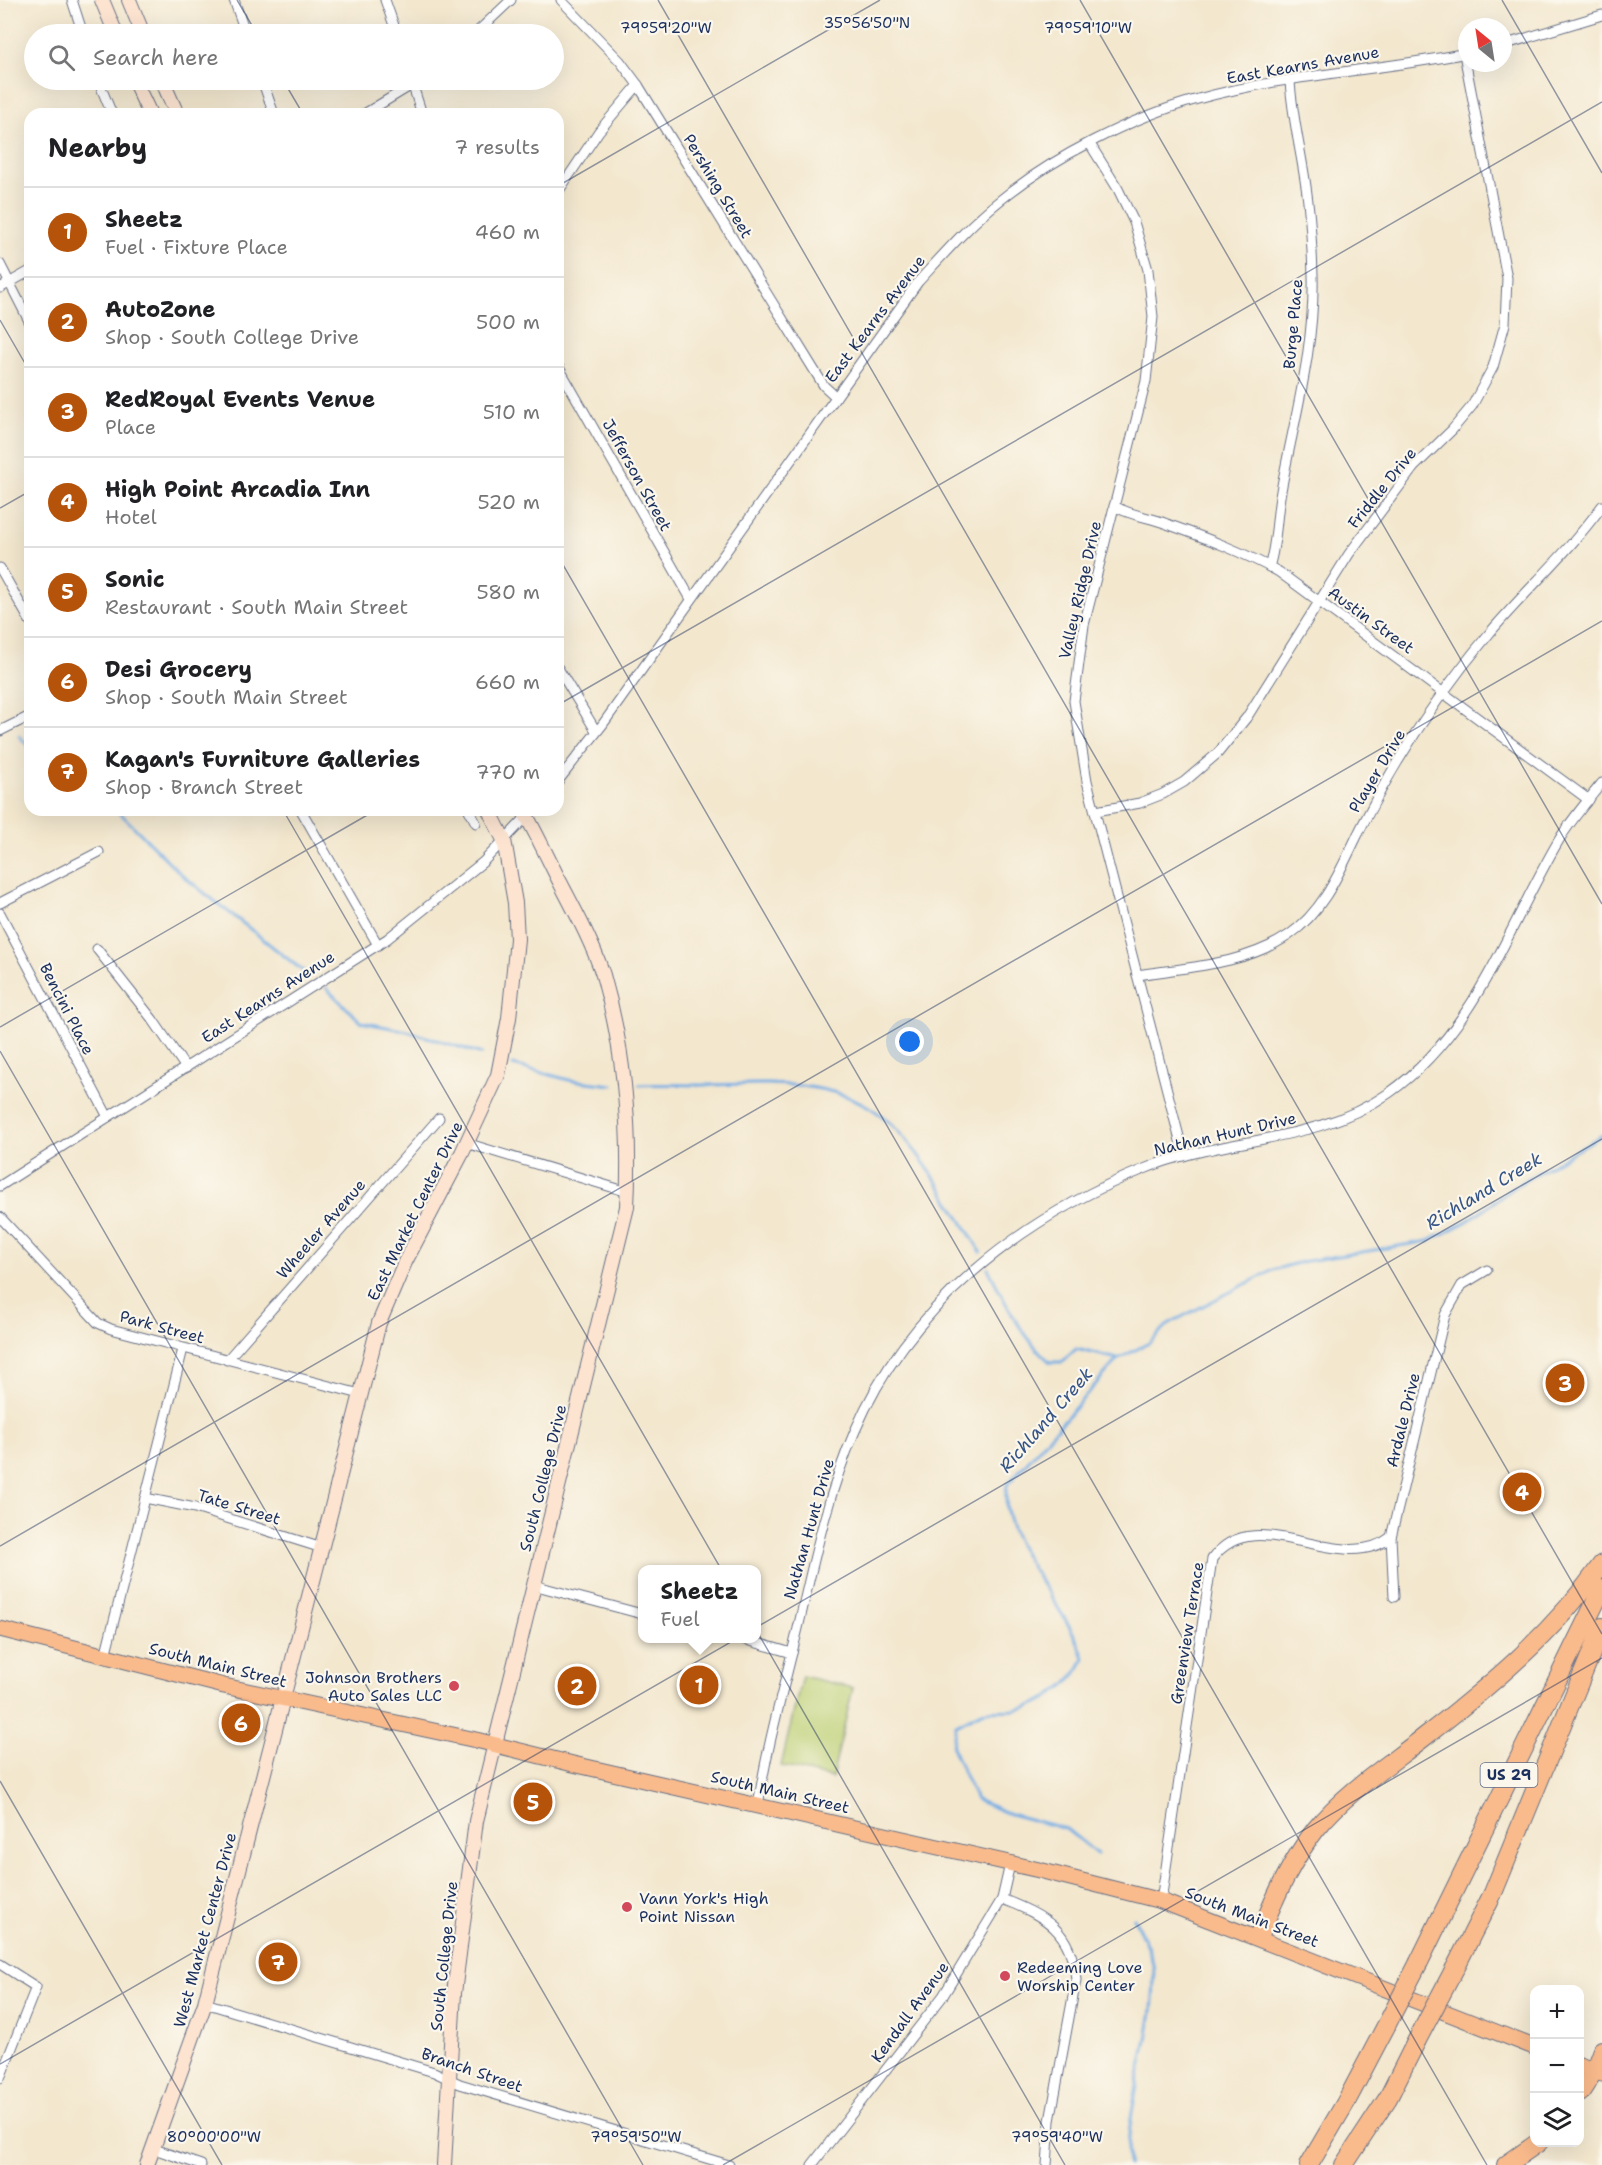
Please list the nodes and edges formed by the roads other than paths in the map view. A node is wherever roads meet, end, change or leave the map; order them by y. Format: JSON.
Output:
{"nodes":[{"id":1,"x":72,"y":0,"type":"edge"},
{"id":2,"x":102,"y":0,"type":"edge"},
{"id":3,"x":129,"y":0,"type":"edge"},
{"id":4,"x":234,"y":0,"type":"edge"},
{"id":5,"x":385,"y":0,"type":"edge"},
{"id":6,"x":512,"y":0,"type":"edge"},
{"id":7,"x":561,"y":0,"type":"edge"},
{"id":8,"x":1602,"y":15,"type":"edge"},
{"id":9,"x":80,"y":24,"type":"edge"},
{"id":10,"x":112,"y":24,"type":"edge"},
{"id":11,"x":139,"y":24,"type":"edge"},
{"id":12,"x":242,"y":24,"type":"edge"},
{"id":13,"x":393,"y":24,"type":"edge"},
{"id":14,"x":485,"y":24,"type":"edge"},
{"id":15,"x":1512,"y":42,"type":"edge"},
{"id":16,"x":1458,"y":54,"type":"edge"},
{"id":17,"x":1469,"y":72,"type":"edge"},
{"id":18,"x":1290,"y":81,"type":"junction"},
{"id":19,"x":638,"y":85,"type":"junction"},
{"id":20,"x":102,"y":90,"type":"edge"},
{"id":21,"x":139,"y":90,"type":"edge"},
{"id":22,"x":166,"y":90,"type":"edge"},
{"id":23,"x":266,"y":90,"type":"edge"},
{"id":24,"x":400,"y":90,"type":"edge"},
{"id":25,"x":416,"y":90,"type":"edge"},
{"id":26,"x":110,"y":108,"type":"edge"},
{"id":27,"x":147,"y":108,"type":"edge"},
{"id":28,"x":174,"y":108,"type":"edge"},
{"id":29,"x":272,"y":108,"type":"edge"},
{"id":30,"x":373,"y":108,"type":"edge"},
{"id":31,"x":421,"y":108,"type":"edge"},
{"id":32,"x":1090,"y":144,"type":"junction"},
{"id":33,"x":564,"y":183,"type":"edge"},
{"id":34,"x":0,"y":264,"type":"edge"},
{"id":35,"x":24,"y":275,"type":"edge"},
{"id":36,"x":10,"y":283,"type":"junction"},
{"id":37,"x":0,"y":288,"type":"edge"},
{"id":38,"x":24,"y":311,"type":"edge"},
{"id":39,"x":564,"y":377,"type":"edge"},
{"id":40,"x":836,"y":397,"type":"junction"},
{"id":41,"x":1114,"y":507,"type":"junction"},
{"id":42,"x":1602,"y":507,"type":"edge"},
{"id":43,"x":1269,"y":567,"type":"junction"},
{"id":44,"x":0,"y":568,"type":"edge"},
{"id":45,"x":691,"y":599,"type":"junction"},
{"id":46,"x":1320,"y":602,"type":"junction"},
{"id":47,"x":24,"y":610,"type":"edge"},
{"id":48,"x":564,"y":678,"type":"edge"},
{"id":49,"x":1445,"y":693,"type":"junction"},
{"id":50,"x":24,"y":719,"type":"edge"},
{"id":51,"x":0,"y":731,"type":"edge"},
{"id":52,"x":596,"y":731,"type":"junction"},
{"id":53,"x":564,"y":773,"type":"edge"},
{"id":54,"x":1602,"y":783,"type":"edge"},
{"id":55,"x":1588,"y":800,"type":"junction"},
{"id":56,"x":1096,"y":811,"type":"junction"},
{"id":57,"x":304,"y":816,"type":"edge"},
{"id":58,"x":472,"y":816,"type":"edge"},
{"id":59,"x":492,"y":816,"type":"edge"},
{"id":60,"x":525,"y":816,"type":"edge"},
{"id":61,"x":530,"y":816,"type":"edge"},
{"id":62,"x":476,"y":823,"type":"dead end"},
{"id":63,"x":504,"y":840,"type":"junction"},
{"id":64,"x":99,"y":852,"type":"dead end"},
{"id":65,"x":0,"y":903,"type":"edge"},
{"id":66,"x":0,"y":913,"type":"edge"},
{"id":67,"x":378,"y":945,"type":"junction"},
{"id":68,"x":97,"y":949,"type":"dead end"},
{"id":69,"x":1137,"y":975,"type":"junction"},
{"id":70,"x":186,"y":1068,"type":"junction"},
{"id":71,"x":108,"y":1117,"type":"junction"},
{"id":72,"x":439,"y":1118,"type":"dead end"},
{"id":73,"x":466,"y":1143,"type":"junction"},
{"id":74,"x":1184,"y":1156,"type":"junction"},
{"id":75,"x":0,"y":1186,"type":"edge"},
{"id":76,"x":628,"y":1192,"type":"junction"},
{"id":77,"x":0,"y":1217,"type":"edge"},
{"id":78,"x":1487,"y":1270,"type":"dead end"},
{"id":79,"x":183,"y":1349,"type":"junction"},
{"id":80,"x":226,"y":1360,"type":"junction"},
{"id":81,"x":360,"y":1394,"type":"junction"},
{"id":82,"x":145,"y":1498,"type":"junction"},
{"id":83,"x":1391,"y":1537,"type":"junction"},
{"id":84,"x":322,"y":1548,"type":"junction"},
{"id":85,"x":1602,"y":1564,"type":"edge"},
{"id":86,"x":533,"y":1585,"type":"junction"},
{"id":87,"x":1602,"y":1589,"type":"edge"},
{"id":88,"x":1394,"y":1597,"type":"dead end"},
{"id":89,"x":638,"y":1613,"type":"edge"},
{"id":90,"x":1602,"y":1628,"type":"edge"},
{"id":91,"x":0,"y":1629,"type":"edge"},
{"id":92,"x":757,"y":1643,"type":"edge"},
{"id":93,"x":792,"y":1653,"type":"junction"},
{"id":94,"x":105,"y":1656,"type":"junction"},
{"id":95,"x":284,"y":1700,"type":"junction"},
{"id":96,"x":495,"y":1744,"type":"junction"},
{"id":97,"x":758,"y":1806,"type":"junction"},
{"id":98,"x":1010,"y":1864,"type":"junction"},
{"id":99,"x":1002,"y":1899,"type":"junction"},
{"id":100,"x":1161,"y":1901,"type":"junction"},
{"id":101,"x":1259,"y":1937,"type":"junction"},
{"id":102,"x":0,"y":1964,"type":"edge"},
{"id":103,"x":205,"y":2003,"type":"junction"},
{"id":104,"x":1530,"y":2045,"type":"edge"},
{"id":105,"x":1602,"y":2050,"type":"edge"},
{"id":106,"x":1592,"y":2070,"type":"edge"},
{"id":107,"x":0,"y":2078,"type":"edge"},
{"id":108,"x":450,"y":2080,"type":"junction"},
{"id":109,"x":1584,"y":2085,"type":"edge"},
{"id":110,"x":1532,"y":2147,"type":"edge"},
{"id":111,"x":154,"y":2149,"type":"junction"},
{"id":112,"x":147,"y":2165,"type":"edge"},
{"id":113,"x":201,"y":2165,"type":"edge"},
{"id":114,"x":444,"y":2165,"type":"edge"},
{"id":115,"x":729,"y":2165,"type":"edge"},
{"id":116,"x":812,"y":2165,"type":"edge"},
{"id":117,"x":1047,"y":2165,"type":"edge"},
{"id":118,"x":1309,"y":2165,"type":"edge"},
{"id":119,"x":1344,"y":2165,"type":"edge"},
{"id":120,"x":1506,"y":2165,"type":"edge"}],
"edges":[{"from":1,"to":9,"type":"street"},
{"from":2,"to":10,"type":"main road"},
{"from":3,"to":11,"type":"main road"},
{"from":4,"to":12,"type":"street"},
{"from":5,"to":13,"type":"street"},
{"from":6,"to":14,"type":"street"},
{"from":7,"to":19,"type":"street","name":"Pershing Street"},
{"from":8,"to":15,"type":"street"},
{"from":16,"to":18,"type":"street","name":"East Kearns Avenue"},
{"from":17,"to":46,"type":"street","name":"Friddle Drive"},
{"from":18,"to":32,"type":"street","name":"East Kearns Avenue"},
{"from":18,"to":43,"type":"street","name":"Burge Place"},
{"from":19,"to":33,"type":"street"},
{"from":19,"to":40,"type":"street","name":"Pershing Street"},
{"from":20,"to":26,"type":"street"},
{"from":21,"to":27,"type":"main road"},
{"from":22,"to":28,"type":"main road"},
{"from":23,"to":29,"type":"street"},
{"from":24,"to":30,"type":"street"},
{"from":25,"to":31,"type":"street"},
{"from":32,"to":40,"type":"street","name":"East Kearns Avenue"},
{"from":32,"to":41,"type":"street","name":"Valley Ridge Drive"},
{"from":34,"to":36,"type":"street"},
{"from":35,"to":36,"type":"street"},
{"from":36,"to":37,"type":"street"},
{"from":36,"to":38,"type":"street"},
{"from":39,"to":45,"type":"street","name":"Jefferson Street"},
{"from":40,"to":45,"type":"street","name":"East Kearns Avenue"},
{"from":41,"to":43,"type":"street","name":"Austin Street"},
{"from":41,"to":56,"type":"street","name":"Valley Ridge Drive"},
{"from":42,"to":49,"type":"street","name":"Player Drive"},
{"from":43,"to":46,"type":"street","name":"Austin Street"},
{"from":44,"to":47,"type":"street"},
{"from":45,"to":52,"type":"street","name":"East Kearns Avenue"},
{"from":46,"to":49,"type":"street","name":"Austin Street"},
{"from":46,"to":56,"type":"street","name":"Friddle Drive"},
{"from":48,"to":52,"type":"street"},
{"from":49,"to":55,"type":"street","name":"Austin Street"},
{"from":49,"to":69,"type":"street","name":"Player Drive"},
{"from":50,"to":51,"type":"street"},
{"from":52,"to":53,"type":"street","name":"East Kearns Avenue"},
{"from":54,"to":55,"type":"street","name":"Nathan Hunt Drive"},
{"from":55,"to":74,"type":"street","name":"Nathan Hunt Drive"},
{"from":56,"to":69,"type":"street","name":"Valley Ridge Drive"},
{"from":57,"to":67,"type":"street"},
{"from":58,"to":62,"type":"street"},
{"from":59,"to":63,"type":"main road","name":"East Market Center Drive"},
{"from":60,"to":63,"type":"street","name":"East Kearns Avenue"},
{"from":61,"to":76,"type":"main road","name":"South College Drive"},
{"from":63,"to":67,"type":"street","name":"East Kearns Avenue"},
{"from":63,"to":73,"type":"main road","name":"East Market Center Drive"},
{"from":64,"to":65,"type":"street"},
{"from":66,"to":71,"type":"street","name":"Bencini Place"},
{"from":67,"to":70,"type":"street","name":"East Kearns Avenue"},
{"from":68,"to":70,"type":"street"},
{"from":69,"to":74,"type":"street","name":"Valley Ridge Drive"},
{"from":70,"to":71,"type":"street","name":"East Kearns Avenue"},
{"from":71,"to":75,"type":"street","name":"East Kearns Avenue"},
{"from":72,"to":80,"type":"street","name":"Wheeler Avenue"},
{"from":73,"to":76,"type":"street"},
{"from":73,"to":81,"type":"main road","name":"East Market Center Drive"},
{"from":74,"to":93,"type":"street","name":"Nathan Hunt Drive"},
{"from":76,"to":86,"type":"main road","name":"South College Drive"},
{"from":77,"to":79,"type":"street","name":"Park Street"},
{"from":78,"to":83,"type":"street","name":"Ardale Drive"},
{"from":79,"to":80,"type":"street","name":"Park Street"},
{"from":79,"to":82,"type":"street"},
{"from":80,"to":81,"type":"street","name":"Park Street"},
{"from":81,"to":84,"type":"main road","name":"East Market Center Drive"},
{"from":82,"to":84,"type":"street","name":"Tate Street"},
{"from":82,"to":94,"type":"street"},
{"from":83,"to":88,"type":"street","name":"Ardale Drive"},
{"from":83,"to":100,"type":"street","name":"Greenview Terrace"},
{"from":84,"to":95,"type":"main road","name":"East Market Center Drive"},
{"from":85,"to":101,"type":"highway"},
{"from":86,"to":89,"type":"street"},
{"from":86,"to":96,"type":"main road","name":"South College Drive"},
{"from":87,"to":118,"type":"highway","number":"US 29","bridge":true},
{"from":90,"to":119,"type":"highway","number":"US 29","bridge":true},
{"from":91,"to":94,"type":"main road","name":"South Main Street"},
{"from":92,"to":93,"type":"street"},
{"from":93,"to":97,"type":"street","name":"Nathan Hunt Drive"},
{"from":94,"to":95,"type":"main road","name":"South Main Street"},
{"from":95,"to":96,"type":"main road","name":"South Main Street"},
{"from":95,"to":103,"type":"main road","name":"West Market Center Drive"},
{"from":96,"to":97,"type":"main road","name":"South Main Street"},
{"from":96,"to":108,"type":"main road","name":"South College Drive"},
{"from":97,"to":98,"type":"main road","name":"South Main Street"},
{"from":98,"to":99,"type":"street","name":"Kendall Avenue"},
{"from":98,"to":100,"type":"main road","name":"South Main Street"},
{"from":99,"to":116,"type":"street","name":"Kendall Avenue"},
{"from":99,"to":117,"type":"street"},
{"from":100,"to":101,"type":"main road","name":"South Main Street"},
{"from":101,"to":104,"type":"main road","name":"South Main Street"},
{"from":102,"to":107,"type":"street"},
{"from":103,"to":108,"type":"street","name":"Branch Street"},
{"from":103,"to":111,"type":"main road","name":"West Market Center Drive"},
{"from":105,"to":106,"type":"highway"},
{"from":106,"to":109,"type":"highway"},
{"from":108,"to":114,"type":"main road","name":"South College Drive"},
{"from":108,"to":115,"type":"street","name":"Branch Street"},
{"from":110,"to":120,"type":"highway"},
{"from":111,"to":112,"type":"main road","name":"West Market Center Drive"},
{"from":111,"to":113,"type":"street"}]}
